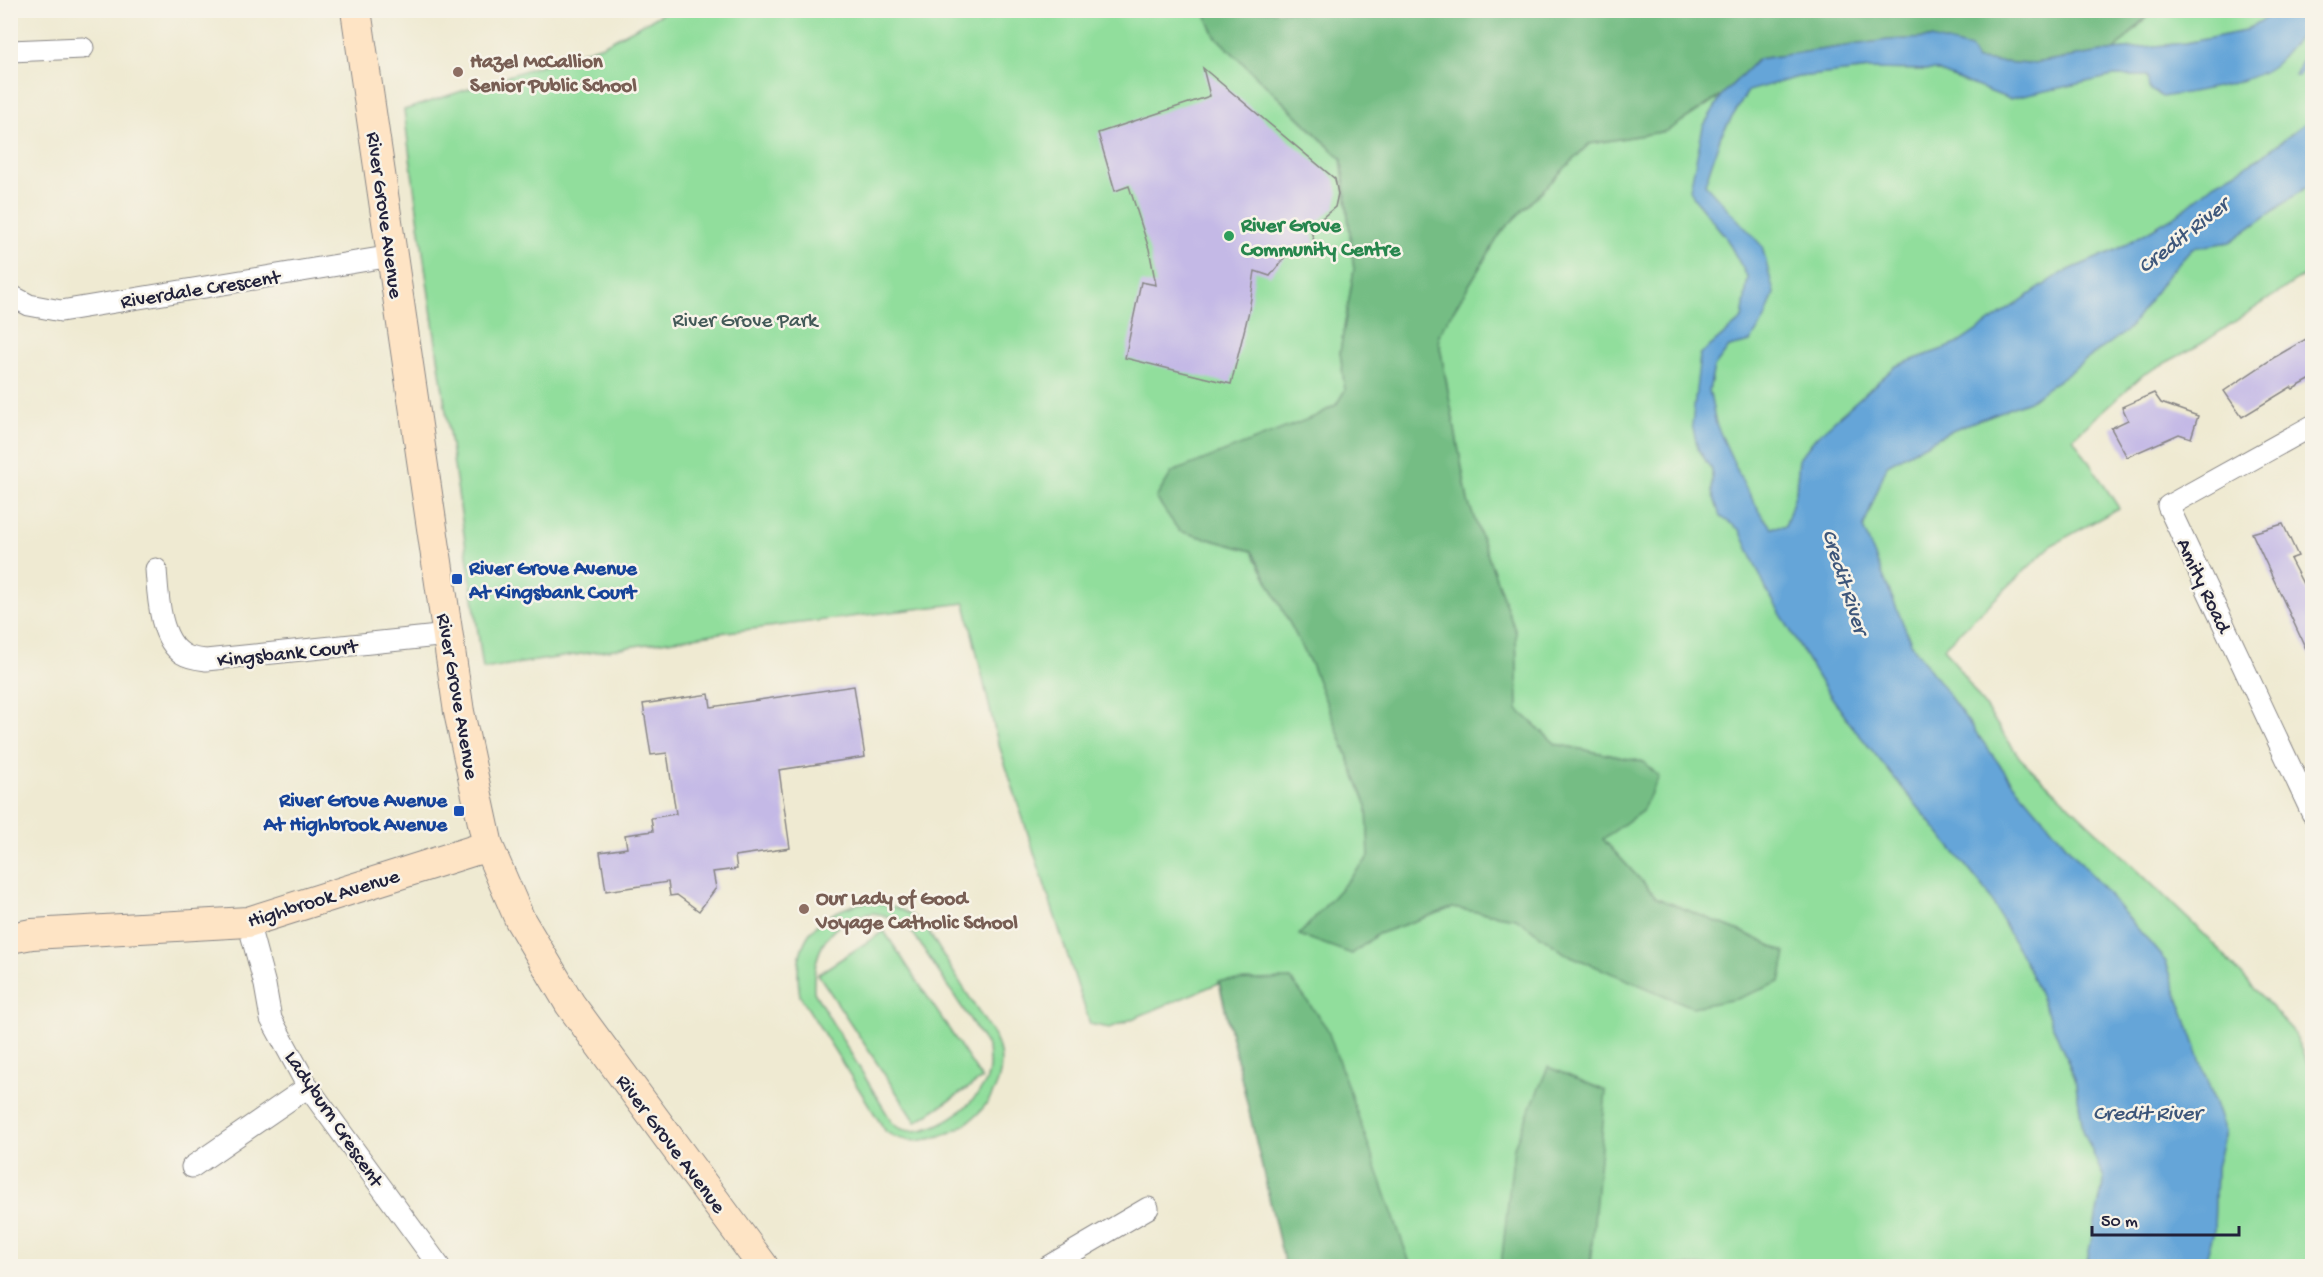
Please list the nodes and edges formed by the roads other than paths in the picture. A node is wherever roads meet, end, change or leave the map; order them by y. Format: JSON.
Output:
{"nodes":[{"id":1,"x":356,"y":10,"type":"edge"},
{"id":2,"x":83,"y":48,"type":"dead end"},
{"id":3,"x":10,"y":51,"type":"edge"},
{"id":4,"x":392,"y":256,"type":"junction"},
{"id":5,"x":10,"y":295,"type":"edge"},
{"id":6,"x":2313,"y":426,"type":"edge"},
{"id":7,"x":156,"y":569,"type":"dead end"},
{"id":8,"x":448,"y":635,"type":"junction"},
{"id":9,"x":2313,"y":813,"type":"edge"},
{"id":10,"x":488,"y":846,"type":"junction"},
{"id":11,"x":248,"y":922,"type":"junction"},
{"id":12,"x":10,"y":938,"type":"edge"},
{"id":13,"x":308,"y":1087,"type":"junction"},
{"id":14,"x":192,"y":1167,"type":"dead end"},
{"id":15,"x":1148,"y":1208,"type":"dead end"},
{"id":16,"x":439,"y":1266,"type":"edge"},
{"id":17,"x":763,"y":1266,"type":"edge"},
{"id":18,"x":1048,"y":1266,"type":"edge"}],
"edges":[{"from":1,"to":4,"type":"street","name":"River Grove Avenue"},
{"from":2,"to":3,"type":"street"},
{"from":4,"to":5,"type":"street","name":"Riverdale Crescent"},
{"from":4,"to":8,"type":"street","name":"River Grove Avenue"},
{"from":6,"to":9,"type":"street","name":"Amity Road"},
{"from":7,"to":8,"type":"street","name":"Kingsbank Court"},
{"from":8,"to":10,"type":"street","name":"River Grove Avenue"},
{"from":10,"to":11,"type":"street","name":"Highbrook Avenue"},
{"from":10,"to":17,"type":"street","name":"River Grove Avenue"},
{"from":11,"to":12,"type":"street","name":"Highbrook Avenue"},
{"from":11,"to":13,"type":"street","name":"Ladyburn Crescent"},
{"from":13,"to":14,"type":"street"},
{"from":13,"to":16,"type":"street","name":"Ladyburn Crescent"},
{"from":15,"to":18,"type":"street"}]}
